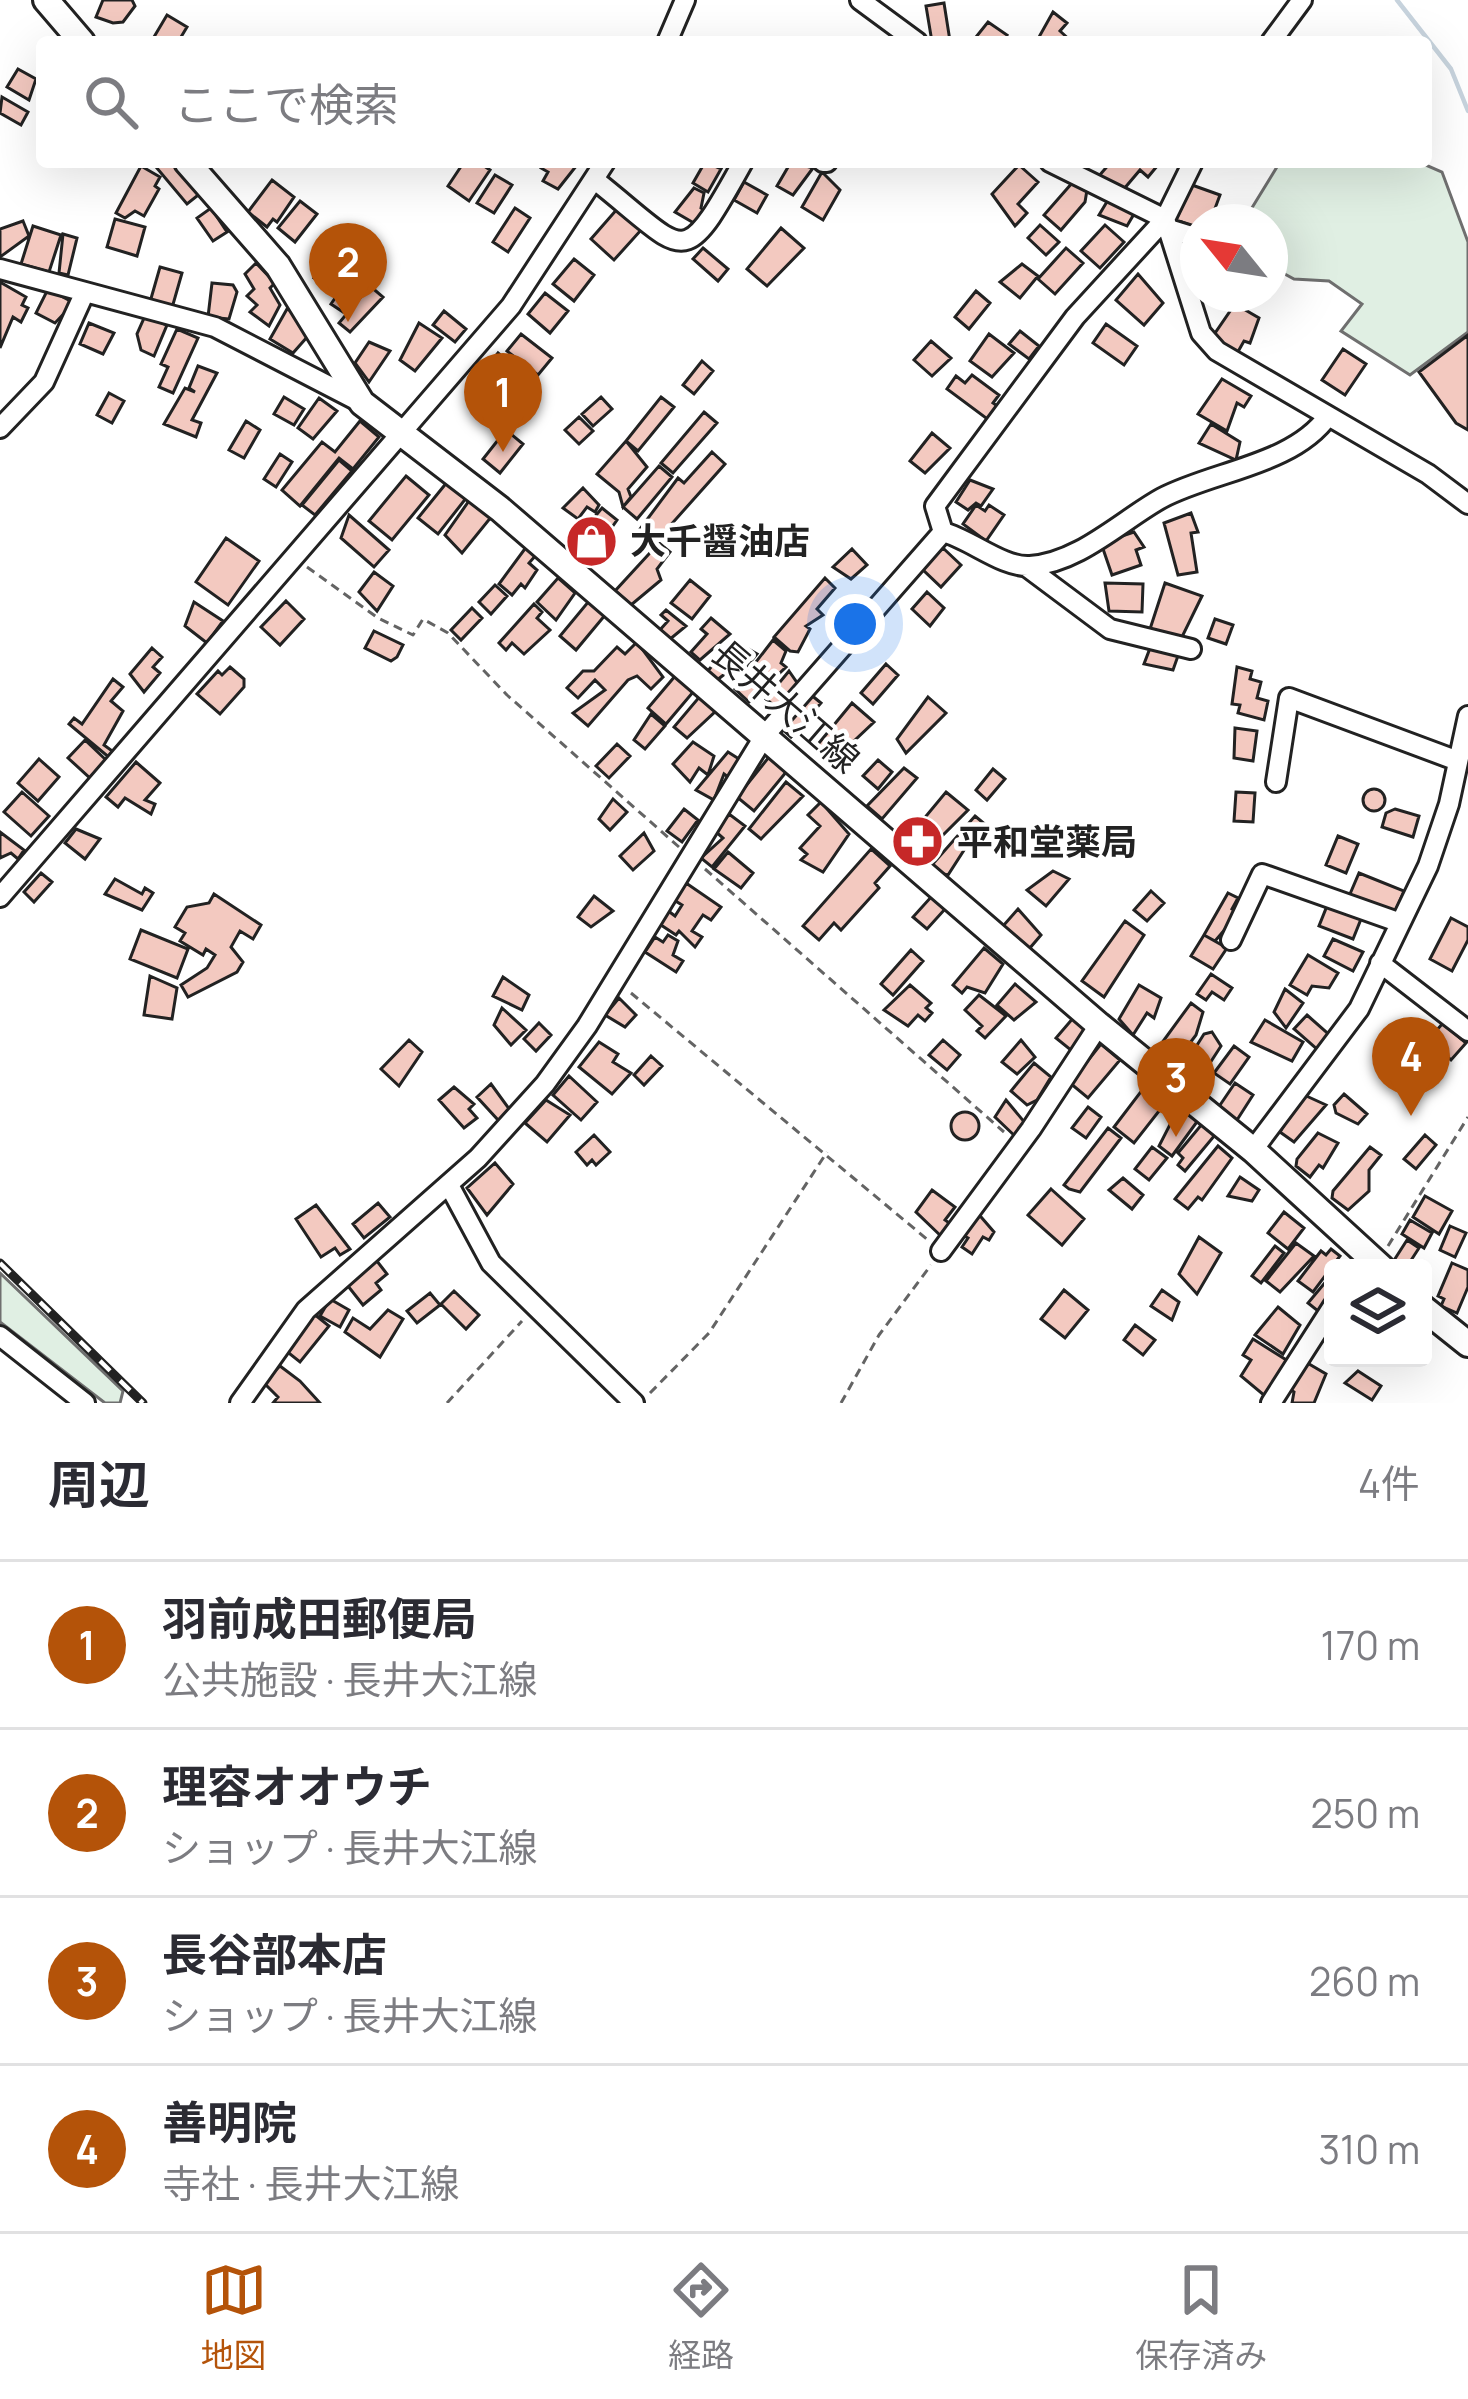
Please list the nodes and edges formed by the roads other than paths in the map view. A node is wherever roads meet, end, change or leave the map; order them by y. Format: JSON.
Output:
{"nodes":[{"id":1,"x":46,"y":0,"type":"edge"},
{"id":2,"x":685,"y":0,"type":"edge"},
{"id":3,"x":860,"y":0,"type":"edge"},
{"id":4,"x":1303,"y":0,"type":"edge"},
{"id":5,"x":77,"y":36,"type":"edge"},
{"id":6,"x":670,"y":36,"type":"edge"},
{"id":7,"x":909,"y":36,"type":"edge"},
{"id":8,"x":1276,"y":36,"type":"edge"},
{"id":9,"x":192,"y":168,"type":"edge"},
{"id":10,"x":740,"y":168,"type":"edge"},
{"id":11,"x":1061,"y":168,"type":"edge"},
{"id":12,"x":1190,"y":168,"type":"edge"},
{"id":13,"x":600,"y":171,"type":"edge"},
{"id":14,"x":1167,"y":224,"type":"junction"},
{"id":15,"x":1180,"y":230,"type":"edge"},
{"id":16,"x":0,"y":269,"type":"edge"},
{"id":17,"x":84,"y":293,"type":"junction"},
{"id":18,"x":362,"y":404,"type":"junction"},
{"id":19,"x":1328,"y":416,"type":"junction"},
{"id":20,"x":0,"y":428,"type":"edge"},
{"id":21,"x":406,"y":432,"type":"junction"},
{"id":22,"x":1468,"y":504,"type":"edge"},
{"id":23,"x":943,"y":532,"type":"junction"},
{"id":24,"x":1027,"y":567,"type":"junction"},
{"id":25,"x":1190,"y":649,"type":"dead end"},
{"id":26,"x":1468,"y":716,"type":"edge"},
{"id":27,"x":765,"y":736,"type":"junction"},
{"id":28,"x":1458,"y":761,"type":"junction"},
{"id":29,"x":1276,"y":782,"type":"dead end"},
{"id":30,"x":0,"y":897,"type":"edge"},
{"id":31,"x":1398,"y":922,"type":"junction"},
{"id":32,"x":1231,"y":940,"type":"dead end"},
{"id":33,"x":1380,"y":963,"type":"junction"},
{"id":34,"x":1099,"y":1025,"type":"junction"},
{"id":35,"x":1468,"y":1030,"type":"edge"},
{"id":36,"x":1253,"y":1150,"type":"junction"},
{"id":37,"x":448,"y":1185,"type":"junction"},
{"id":38,"x":940,"y":1250,"type":"road end"},
{"id":39,"x":1370,"y":1259,"type":"edge"},
{"id":40,"x":1432,"y":1315,"type":"edge"},
{"id":41,"x":1324,"y":1320,"type":"edge"},
{"id":42,"x":0,"y":1336,"type":"edge"},
{"id":43,"x":1468,"y":1344,"type":"edge"},
{"id":44,"x":85,"y":1403,"type":"edge"},
{"id":45,"x":240,"y":1403,"type":"edge"},
{"id":46,"x":637,"y":1403,"type":"edge"},
{"id":47,"x":1271,"y":1403,"type":"edge"}],
"edges":[{"from":1,"to":5,"type":"main road"},
{"from":2,"to":6,"type":"street"},
{"from":3,"to":7,"type":"street"},
{"from":4,"to":8,"type":"street"},
{"from":9,"to":18,"type":"main road","name":"長井大江線"},
{"from":10,"to":13,"type":"street"},
{"from":11,"to":14,"type":"street"},
{"from":12,"to":14,"type":"street"},
{"from":13,"to":21,"type":"street"},
{"from":14,"to":15,"type":"street"},
{"from":14,"to":19,"type":"street"},
{"from":14,"to":23,"type":"street"},
{"from":16,"to":17,"type":"street"},
{"from":17,"to":18,"type":"street"},
{"from":17,"to":20,"type":"street"},
{"from":18,"to":21,"type":"main road","name":"長井大江線"},
{"from":19,"to":22,"type":"street"},
{"from":19,"to":24,"type":"street"},
{"from":21,"to":27,"type":"main road","name":"長井大江線"},
{"from":21,"to":30,"type":"street"},
{"from":23,"to":24,"type":"street"},
{"from":23,"to":27,"type":"street"},
{"from":24,"to":25,"type":"street"},
{"from":26,"to":28,"type":"street"},
{"from":27,"to":34,"type":"main road","name":"長井大江線"},
{"from":27,"to":37,"type":"street"},
{"from":28,"to":29,"type":"street"},
{"from":28,"to":31,"type":"street"},
{"from":31,"to":32,"type":"street"},
{"from":31,"to":33,"type":"street"},
{"from":33,"to":35,"type":"street"},
{"from":33,"to":36,"type":"street"},
{"from":34,"to":36,"type":"main road","name":"長井大江線"},
{"from":34,"to":38,"type":"street"},
{"from":36,"to":39,"type":"main road","name":"長井大江線"},
{"from":37,"to":45,"type":"street"},
{"from":37,"to":46,"type":"street"},
{"from":40,"to":43,"type":"main road"},
{"from":41,"to":47,"type":"street"},
{"from":42,"to":44,"type":"street"}]}
